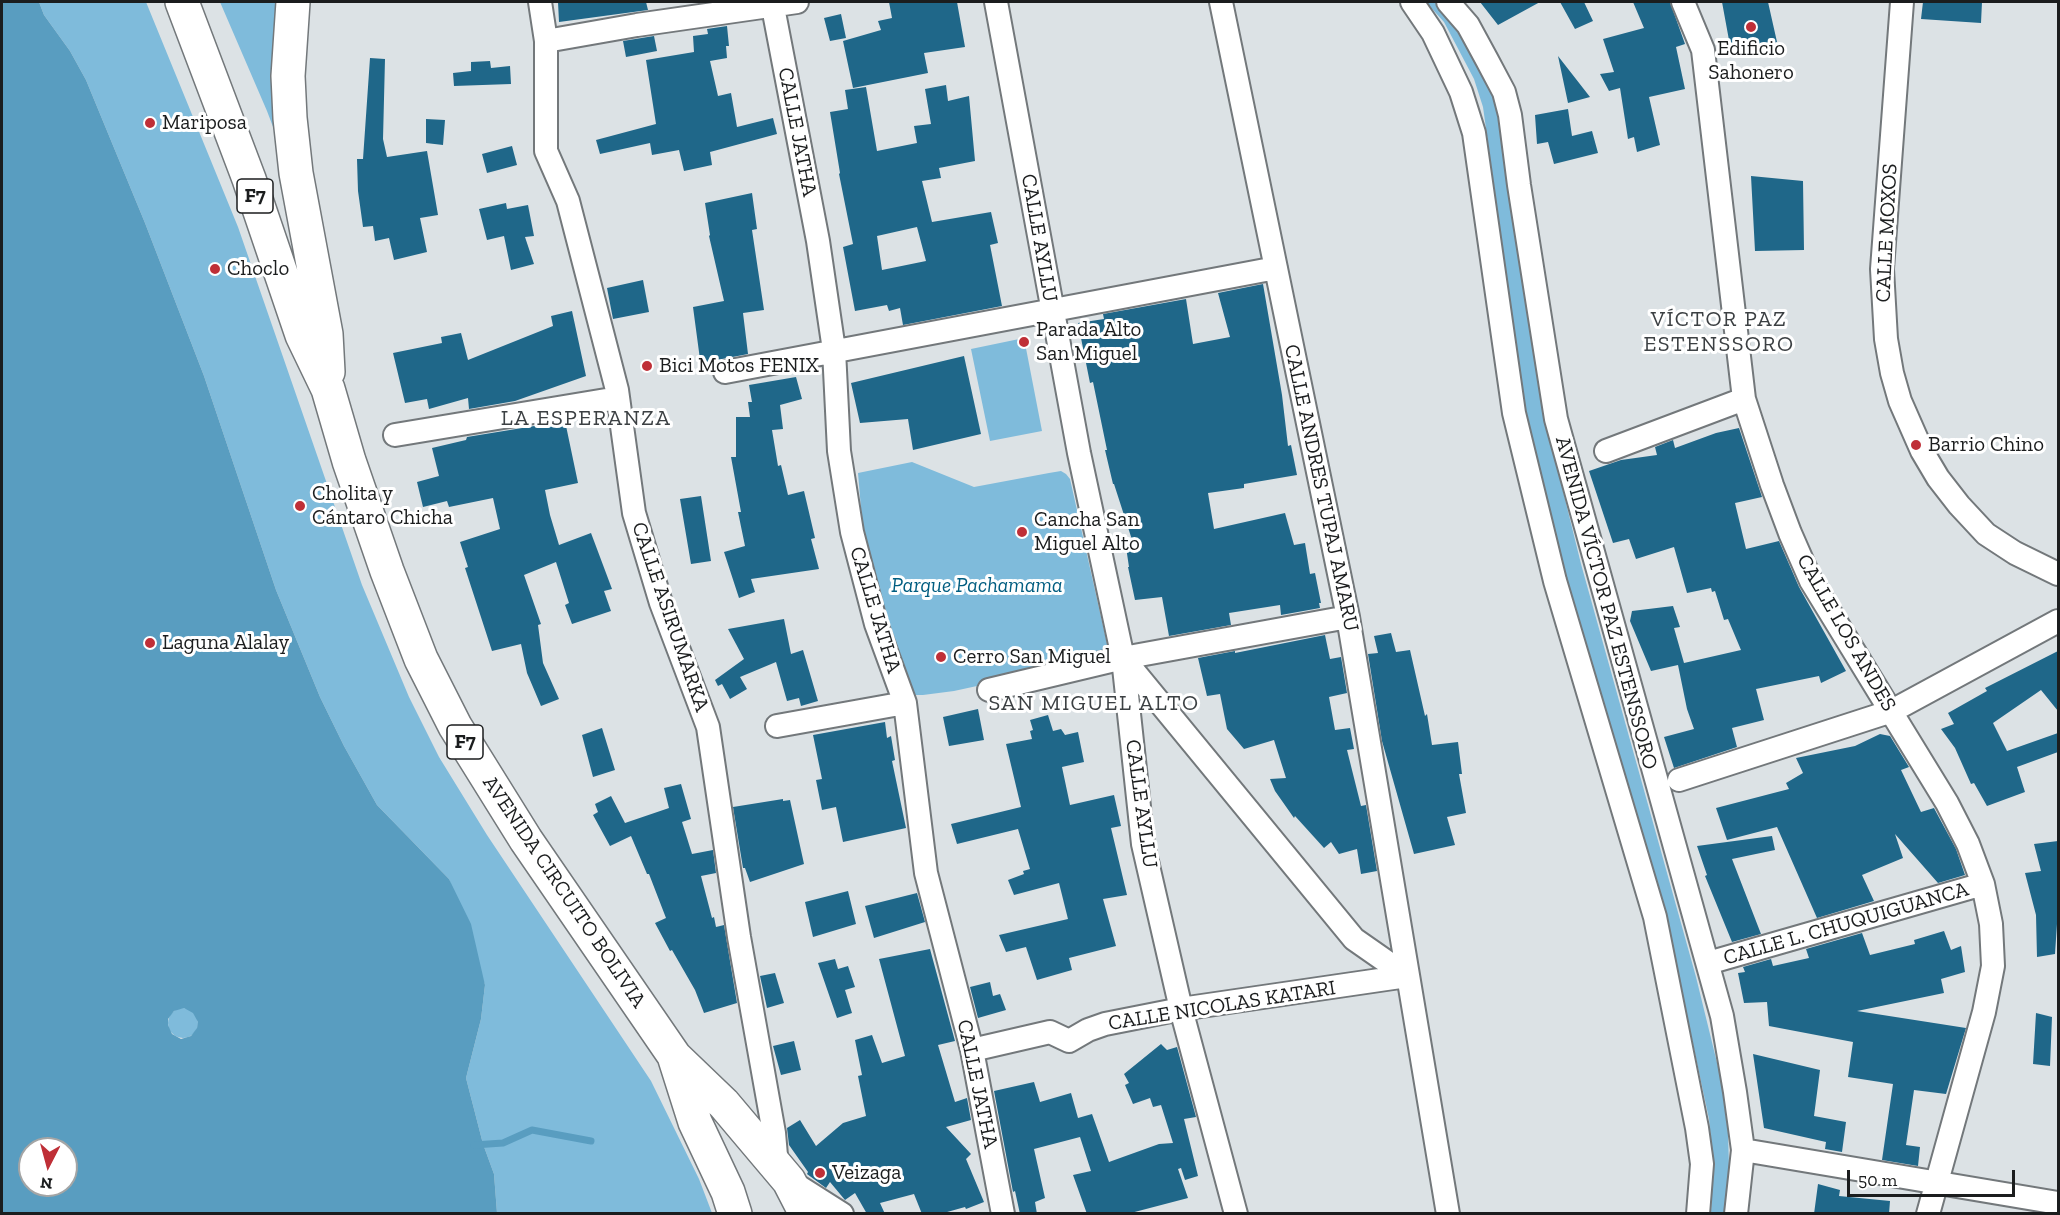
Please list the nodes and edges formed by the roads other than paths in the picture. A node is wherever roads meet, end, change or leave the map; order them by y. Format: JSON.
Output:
{"nodes":[{"id":1,"x":182,"y":2,"type":"edge"},
{"id":2,"x":293,"y":2,"type":"edge"},
{"id":3,"x":540,"y":2,"type":"edge"},
{"id":4,"x":797,"y":2,"type":"edge"},
{"id":5,"x":996,"y":2,"type":"edge"},
{"id":6,"x":1221,"y":2,"type":"edge"},
{"id":7,"x":1412,"y":2,"type":"edge"},
{"id":8,"x":1448,"y":2,"type":"edge"},
{"id":9,"x":1683,"y":2,"type":"edge"},
{"id":10,"x":1902,"y":2,"type":"edge"},
{"id":11,"x":772,"y":4,"type":"edge"},
{"id":12,"x":546,"y":41,"type":"junction"},
{"id":13,"x":1276,"y":268,"type":"junction"},
{"id":14,"x":1052,"y":310,"type":"junction"},
{"id":15,"x":834,"y":350,"type":"junction"},
{"id":16,"x":725,"y":372,"type":"dead end"},
{"id":17,"x":328,"y":389,"type":"junction"},
{"id":18,"x":618,"y":398,"type":"junction"},
{"id":19,"x":1744,"y":399,"type":"junction"},
{"id":20,"x":395,"y":435,"type":"dead end"},
{"id":21,"x":1606,"y":451,"type":"dead end"},
{"id":22,"x":2058,"y":574,"type":"edge"},
{"id":23,"x":1348,"y":616,"type":"junction"},
{"id":24,"x":2058,"y":621,"type":"edge"},
{"id":25,"x":1123,"y":658,"type":"junction"},
{"id":26,"x":989,"y":690,"type":"dead end"},
{"id":27,"x":905,"y":704,"type":"junction"},
{"id":28,"x":1892,"y":711,"type":"junction"},
{"id":29,"x":777,"y":726,"type":"dead end"},
{"id":30,"x":1679,"y":780,"type":"dead end"},
{"id":31,"x":1983,"y":884,"type":"junction"},
{"id":32,"x":1708,"y":963,"type":"junction"},
{"id":33,"x":1407,"y":976,"type":"junction"},
{"id":34,"x":1181,"y":1009,"type":"junction"},
{"id":35,"x":972,"y":1050,"type":"junction"},
{"id":36,"x":675,"y":1057,"type":"junction"},
{"id":37,"x":1743,"y":1150,"type":"junction"},
{"id":38,"x":783,"y":1174,"type":"junction"},
{"id":39,"x":1936,"y":1182,"type":"junction"},
{"id":40,"x":2058,"y":1203,"type":"edge"},
{"id":41,"x":735,"y":1214,"type":"edge"},
{"id":42,"x":806,"y":1214,"type":"edge"},
{"id":43,"x":842,"y":1214,"type":"edge"},
{"id":44,"x":1003,"y":1214,"type":"edge"},
{"id":45,"x":1236,"y":1214,"type":"edge"},
{"id":46,"x":1448,"y":1214,"type":"edge"},
{"id":47,"x":1698,"y":1214,"type":"edge"},
{"id":48,"x":1736,"y":1214,"type":"edge"},
{"id":49,"x":1928,"y":1214,"type":"edge"}],
"edges":[{"from":1,"to":17,"type":"highway","name":"AVENIDA CIRCUITO BOLIVIA","number":"F7"},
{"from":2,"to":17,"type":"highway","name":"AVENIDA CIRCUITO BOLIVIA","number":"F7"},
{"from":3,"to":12,"type":"street","name":"CALLE ASIRUMARKA"},
{"from":4,"to":11,"type":"street"},
{"from":5,"to":14,"type":"street","name":"CALLE AYLLU"},
{"from":6,"to":13,"type":"street","name":"CALLE ANDRES TUPAJ AMARU"},
{"from":7,"to":47,"type":"street","name":"AVENIDA VÍCTOR PAZ ESTENSSORO"},
{"from":8,"to":32,"type":"street","name":"AVENIDA VÍCTOR PAZ ESTENSSORO"},
{"from":9,"to":19,"type":"street","name":"CALLE LOS ANDES"},
{"from":10,"to":22,"type":"street","name":"CALLE MOXOS"},
{"from":11,"to":12,"type":"street"},
{"from":11,"to":15,"type":"street","name":"CALLE JATHA"},
{"from":12,"to":18,"type":"street","name":"CALLE ASIRUMARKA"},
{"from":13,"to":14,"type":"street"},
{"from":13,"to":23,"type":"street","name":"CALLE ANDRES TUPAJ AMARU"},
{"from":14,"to":15,"type":"street"},
{"from":14,"to":25,"type":"street","name":"CALLE AYLLU"},
{"from":15,"to":16,"type":"street"},
{"from":15,"to":27,"type":"street","name":"CALLE JATHA"},
{"from":17,"to":36,"type":"highway","name":"AVENIDA CIRCUITO BOLIVIA","number":"F7"},
{"from":18,"to":20,"type":"street"},
{"from":18,"to":38,"type":"street","name":"CALLE ASIRUMARKA"},
{"from":19,"to":21,"type":"street"},
{"from":19,"to":28,"type":"street","name":"CALLE LOS ANDES"},
{"from":23,"to":25,"type":"street"},
{"from":23,"to":33,"type":"street","name":"CALLE ANDRES TUPAJ AMARU"},
{"from":24,"to":28,"type":"street"},
{"from":25,"to":26,"type":"street"},
{"from":25,"to":33,"type":"street"},
{"from":25,"to":34,"type":"street","name":"CALLE AYLLU"},
{"from":27,"to":29,"type":"street"},
{"from":27,"to":35,"type":"street","name":"CALLE JATHA"},
{"from":28,"to":30,"type":"street"},
{"from":28,"to":31,"type":"street","name":"CALLE LOS ANDES"},
{"from":31,"to":32,"type":"street","name":"CALLE L. CHUQUIGUANCA"},
{"from":31,"to":39,"type":"street","name":"CALLE LOS ANDES"},
{"from":32,"to":37,"type":"street","name":"AVENIDA VÍCTOR PAZ ESTENSSORO"},
{"from":33,"to":34,"type":"street","name":"CALLE NICOLAS KATARI"},
{"from":33,"to":46,"type":"street","name":"CALLE ANDRES TUPAJ AMARU"},
{"from":34,"to":35,"type":"street","name":"CALLE NICOLAS KATARI"},
{"from":34,"to":45,"type":"street","name":"CALLE AYLLU"},
{"from":35,"to":44,"type":"street","name":"CALLE JATHA"},
{"from":36,"to":38,"type":"highway","name":"AVENIDA CIRCUITO BOLIVIA","number":"F7"},
{"from":36,"to":41,"type":"highway","name":"AVENIDA CIRCUITO BOLIVIA","number":"F7"},
{"from":37,"to":39,"type":"street"},
{"from":37,"to":48,"type":"street","name":"AVENIDA VÍCTOR PAZ ESTENSSORO"},
{"from":38,"to":42,"type":"highway","name":"AVENIDA CIRCUITO BOLIVIA","number":"F7"},
{"from":38,"to":43,"type":"street"},
{"from":39,"to":40,"type":"street"},
{"from":39,"to":49,"type":"street","name":"CALLE LOS ANDES"}]}
